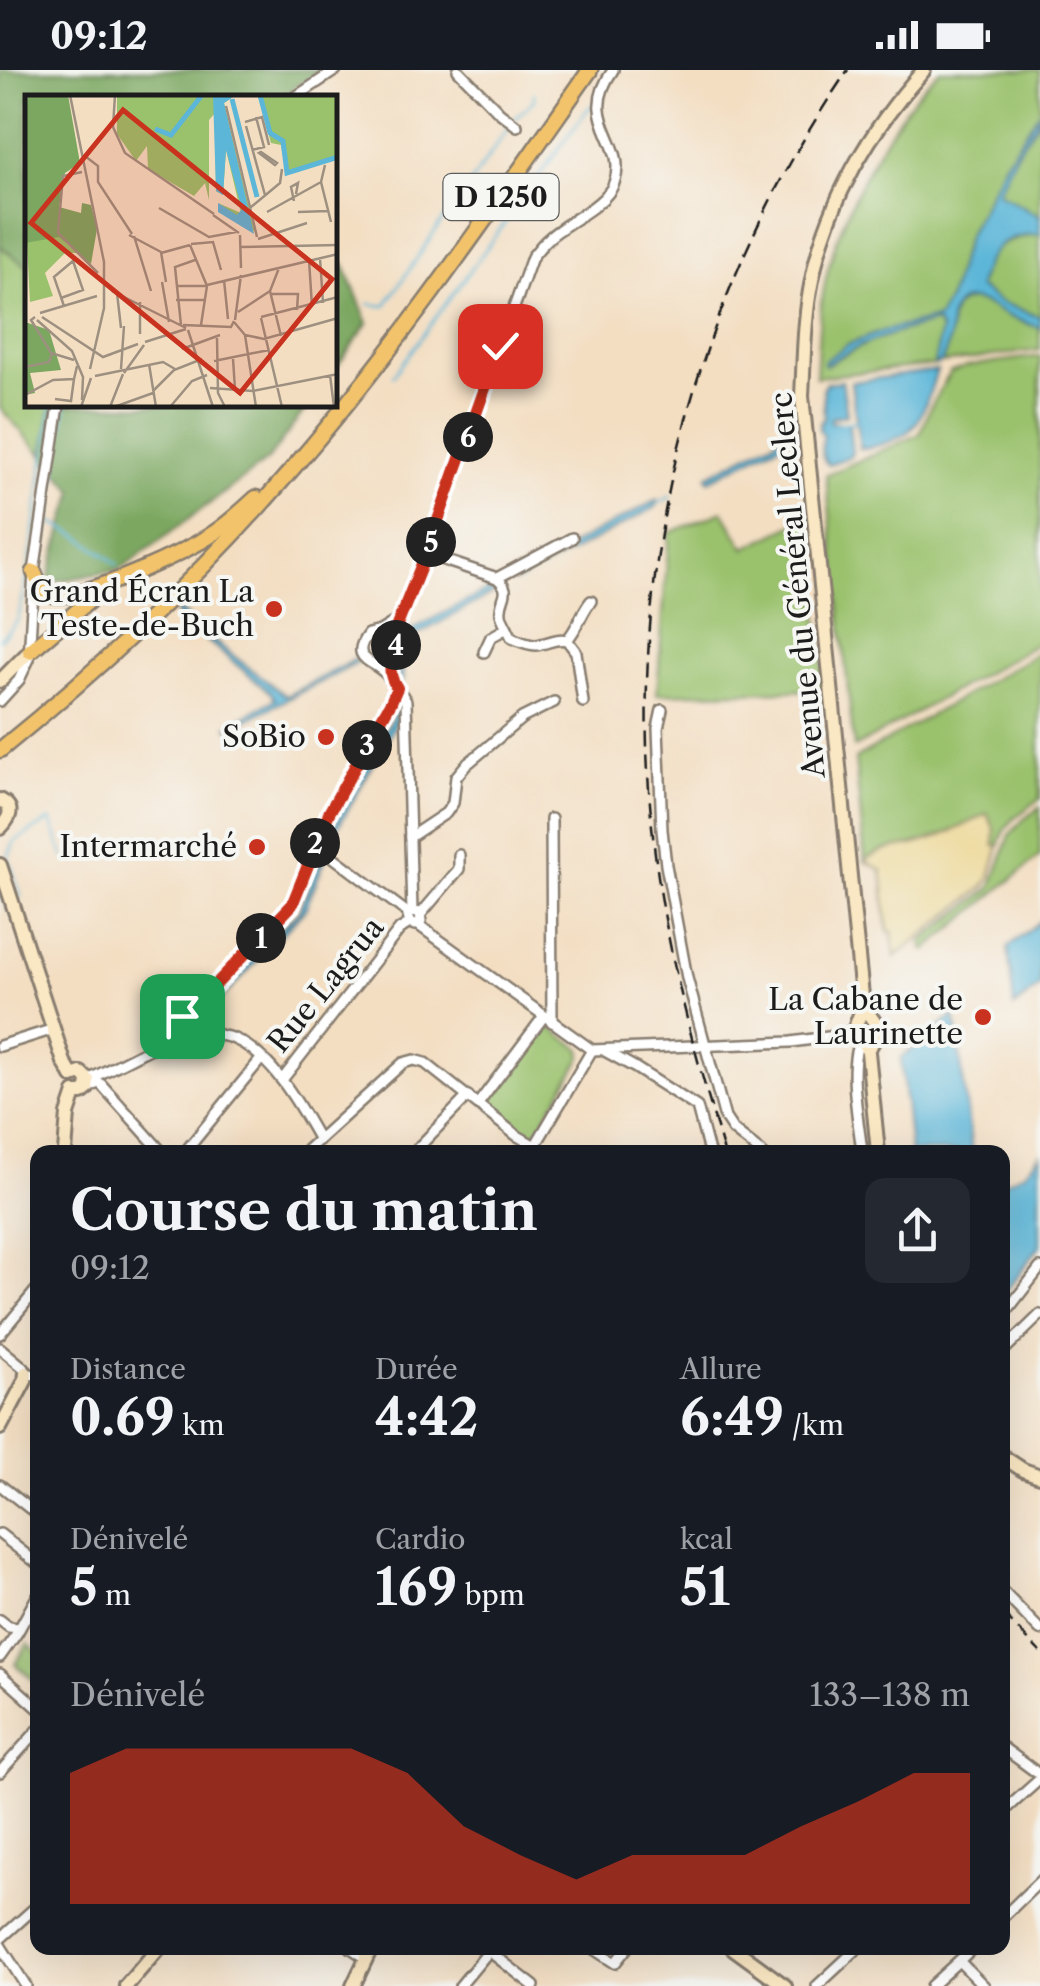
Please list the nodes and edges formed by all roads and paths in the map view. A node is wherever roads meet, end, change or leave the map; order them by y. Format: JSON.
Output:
{"nodes":[{"id":1,"x":336,"y":70,"type":"edge"},
{"id":2,"x":458,"y":70,"type":"edge"},
{"id":3,"x":590,"y":70,"type":"edge"},
{"id":4,"x":613,"y":70,"type":"edge"},
{"id":5,"x":924,"y":70,"type":"edge"},
{"id":6,"x":298,"y":95,"type":"edge"},
{"id":7,"x":517,"y":126,"type":"dead end"},
{"id":8,"x":60,"y":408,"type":"edge"},
{"id":9,"x":340,"y":412,"type":"junction"},
{"id":10,"x":572,"y":538,"type":"dead end"},
{"id":11,"x":426,"y":554,"type":"junction"},
{"id":12,"x":34,"y":572,"type":"junction"},
{"id":13,"x":497,"y":578,"type":"junction"},
{"id":14,"x":116,"y":581,"type":"junction"},
{"id":15,"x":591,"y":600,"type":"dead end"},
{"id":16,"x":401,"y":618,"type":"junction"},
{"id":17,"x":507,"y":628,"type":"junction"},
{"id":18,"x":380,"y":631,"type":"junction"},
{"id":19,"x":392,"y":638,"type":"junction"},
{"id":20,"x":568,"y":640,"type":"junction"},
{"id":21,"x":30,"y":652,"type":"junction"},
{"id":22,"x":484,"y":652,"type":"dead end"},
{"id":23,"x":390,"y":661,"type":"junction"},
{"id":24,"x":377,"y":666,"type":"junction"},
{"id":25,"x":0,"y":681,"type":"edge"},
{"id":26,"x":394,"y":683,"type":"junction"},
{"id":27,"x":79,"y":684,"type":"junction"},
{"id":28,"x":0,"y":701,"type":"edge"},
{"id":29,"x":554,"y":702,"type":"dead end"},
{"id":30,"x":583,"y":702,"type":"dead end"},
{"id":31,"x":662,"y":710,"type":"dead end"},
{"id":32,"x":0,"y":750,"type":"edge"},
{"id":33,"x":0,"y":764,"type":"edge"},
{"id":34,"x":0,"y":800,"type":"edge"},
{"id":35,"x":551,"y":819,"type":"dead end"},
{"id":36,"x":0,"y":827,"type":"edge"},
{"id":37,"x":410,"y":837,"type":"junction"},
{"id":38,"x":459,"y":855,"type":"dead end"},
{"id":39,"x":334,"y":857,"type":"dead end"},
{"id":40,"x":0,"y":865,"type":"edge"},
{"id":41,"x":414,"y":917,"type":"junction"},
{"id":42,"x":182,"y":1016,"type":"junction"},
{"id":43,"x":548,"y":1019,"type":"junction"},
{"id":44,"x":54,"y":1028,"type":"junction"},
{"id":45,"x":185,"y":1028,"type":"junction"},
{"id":46,"x":861,"y":1032,"type":"junction"},
{"id":47,"x":165,"y":1035,"type":"junction"},
{"id":48,"x":0,"y":1046,"type":"edge"},
{"id":49,"x":706,"y":1047,"type":"junction"},
{"id":50,"x":597,"y":1050,"type":"junction"},
{"id":51,"x":261,"y":1058,"type":"junction"},
{"id":52,"x":282,"y":1080,"type":"junction"},
{"id":53,"x":83,"y":1087,"type":"junction"},
{"id":54,"x":468,"y":1096,"type":"junction"},
{"id":55,"x":478,"y":1104,"type":"junction"},
{"id":56,"x":319,"y":1140,"type":"junction"},
{"id":57,"x":66,"y":1145,"type":"edge"},
{"id":58,"x":156,"y":1145,"type":"edge"},
{"id":59,"x":191,"y":1145,"type":"edge"},
{"id":60,"x":314,"y":1145,"type":"edge"},
{"id":61,"x":421,"y":1145,"type":"edge"},
{"id":62,"x":530,"y":1145,"type":"edge"},
{"id":63,"x":538,"y":1145,"type":"edge"},
{"id":64,"x":707,"y":1145,"type":"edge"},
{"id":65,"x":752,"y":1145,"type":"edge"},
{"id":66,"x":861,"y":1145,"type":"edge"},
{"id":67,"x":877,"y":1145,"type":"edge"},
{"id":68,"x":1039,"y":1270,"type":"edge"},
{"id":69,"x":30,"y":1298,"type":"edge"},
{"id":70,"x":1010,"y":1307,"type":"edge"},
{"id":71,"x":1040,"y":1315,"type":"edge"},
{"id":72,"x":0,"y":1334,"type":"edge"},
{"id":73,"x":1010,"y":1344,"type":"edge"},
{"id":74,"x":0,"y":1348,"type":"edge"},
{"id":75,"x":30,"y":1372,"type":"edge"},
{"id":76,"x":30,"y":1376,"type":"edge"},
{"id":77,"x":0,"y":1426,"type":"edge"},
{"id":78,"x":1010,"y":1461,"type":"edge"},
{"id":79,"x":1040,"y":1476,"type":"edge"},
{"id":80,"x":0,"y":1485,"type":"edge"},
{"id":81,"x":30,"y":1509,"type":"edge"},
{"id":82,"x":0,"y":1534,"type":"edge"},
{"id":83,"x":30,"y":1558,"type":"edge"},
{"id":84,"x":1010,"y":1598,"type":"edge"},
{"id":85,"x":30,"y":1604,"type":"edge"},
{"id":86,"x":7,"y":1625,"type":"edge"},
{"id":87,"x":1040,"y":1630,"type":"edge"},
{"id":88,"x":0,"y":1657,"type":"edge"},
{"id":89,"x":0,"y":1674,"type":"edge"},
{"id":90,"x":30,"y":1701,"type":"edge"},
{"id":91,"x":30,"y":1739,"type":"edge"},
{"id":92,"x":1010,"y":1754,"type":"edge"},
{"id":93,"x":0,"y":1772,"type":"edge"},
{"id":94,"x":1040,"y":1777,"type":"edge"},
{"id":95,"x":1010,"y":1806,"type":"edge"},
{"id":96,"x":1040,"y":1882,"type":"edge"},
{"id":97,"x":1010,"y":1910,"type":"edge"},
{"id":98,"x":30,"y":1913,"type":"edge"},
{"id":99,"x":0,"y":1942,"type":"edge"},
{"id":100,"x":153,"y":1955,"type":"edge"},
{"id":101,"x":367,"y":1955,"type":"edge"},
{"id":102,"x":483,"y":1955,"type":"edge"},
{"id":103,"x":495,"y":1955,"type":"edge"},
{"id":104,"x":504,"y":1955,"type":"edge"},
{"id":105,"x":603,"y":1955,"type":"edge"},
{"id":106,"x":622,"y":1955,"type":"edge"},
{"id":107,"x":742,"y":1955,"type":"edge"},
{"id":108,"x":850,"y":1955,"type":"edge"},
{"id":109,"x":965,"y":1955,"type":"edge"},
{"id":110,"x":501,"y":1959,"type":"junction"},
{"id":111,"x":959,"y":1961,"type":"junction"},
{"id":112,"x":26,"y":1986,"type":"edge"},
{"id":113,"x":126,"y":1986,"type":"edge"},
{"id":114,"x":353,"y":1986,"type":"edge"},
{"id":115,"x":460,"y":1986,"type":"edge"},
{"id":116,"x":534,"y":1986,"type":"edge"},
{"id":117,"x":784,"y":1986,"type":"edge"},
{"id":118,"x":817,"y":1986,"type":"edge"},
{"id":119,"x":931,"y":1986,"type":"edge"},
{"id":120,"x":984,"y":1986,"type":"edge"}],
"edges":[{"from":1,"to":6,"type":"street"},
{"from":2,"to":7,"type":"street"},
{"from":3,"to":9,"type":"main road","number":"D 1250"},
{"from":4,"to":11,"type":"street"},
{"from":5,"to":46,"type":"main road","name":"Avenue du Général Leclerc"},
{"from":8,"to":12,"type":"street"},
{"from":9,"to":14,"type":"main road"},
{"from":9,"to":27,"type":"main road","number":"D 1250"},
{"from":10,"to":13,"type":"street"},
{"from":11,"to":13,"type":"street"},
{"from":11,"to":16,"type":"street"},
{"from":12,"to":14,"type":"main road"},
{"from":12,"to":21,"type":"street"},
{"from":13,"to":17,"type":"street"},
{"from":14,"to":21,"type":"main road"},
{"from":15,"to":20,"type":"street"},
{"from":16,"to":18,"type":"street"},
{"from":16,"to":19,"type":"street"},
{"from":17,"to":20,"type":"street"},
{"from":17,"to":22,"type":"street"},
{"from":18,"to":19,"type":"street"},
{"from":18,"to":24,"type":"street"},
{"from":19,"to":23,"type":"street"},
{"from":20,"to":30,"type":"street"},
{"from":21,"to":25,"type":"main road"},
{"from":21,"to":28,"type":"street"},
{"from":23,"to":24,"type":"street"},
{"from":23,"to":26,"type":"street","name":"Rue Lagrua"},
{"from":24,"to":26,"type":"street"},
{"from":26,"to":37,"type":"street","name":"Rue Lagrua"},
{"from":26,"to":42,"type":"street"},
{"from":27,"to":32,"type":"main road","number":"D 1250"},
{"from":27,"to":33,"type":"main road"},
{"from":29,"to":37,"type":"street"},
{"from":31,"to":49,"type":"street"},
{"from":34,"to":36,"type":"main road"},
{"from":35,"to":43,"type":"street"},
{"from":37,"to":41,"type":"street","name":"Rue Lagrua"},
{"from":38,"to":41,"type":"street"},
{"from":39,"to":41,"type":"street","name":"Rue Lagrua"},
{"from":40,"to":44,"type":"main road"},
{"from":41,"to":43,"type":"street"},
{"from":41,"to":52,"type":"street","name":"Rue Lagrua"},
{"from":42,"to":45,"type":"street"},
{"from":42,"to":47,"type":"street"},
{"from":43,"to":50,"type":"street"},
{"from":43,"to":55,"type":"street"},
{"from":44,"to":48,"type":"street"},
{"from":44,"to":53,"type":"main road"},
{"from":45,"to":47,"type":"street"},
{"from":45,"to":51,"type":"street"},
{"from":46,"to":49,"type":"street"},
{"from":46,"to":66,"type":"street"},
{"from":46,"to":67,"type":"main road","name":"Avenue du Général Leclerc"},
{"from":47,"to":53,"type":"street"},
{"from":49,"to":50,"type":"street"},
{"from":49,"to":65,"type":"street"},
{"from":50,"to":63,"type":"street"},
{"from":50,"to":64,"type":"street"},
{"from":51,"to":52,"type":"street"},
{"from":51,"to":59,"type":"street"},
{"from":52,"to":56,"type":"street"},
{"from":53,"to":57,"type":"main road"},
{"from":53,"to":58,"type":"street"},
{"from":54,"to":55,"type":"street"},
{"from":54,"to":56,"type":"street"},
{"from":54,"to":61,"type":"street"},
{"from":55,"to":62,"type":"street"},
{"from":56,"to":60,"type":"street"},
{"from":68,"to":70,"type":"street"},
{"from":69,"to":72,"type":"street"},
{"from":71,"to":73,"type":"street"},
{"from":74,"to":75,"type":"street"},
{"from":76,"to":77,"type":"main road"},
{"from":78,"to":79,"type":"main road"},
{"from":80,"to":81,"type":"street"},
{"from":82,"to":83,"type":"street"},
{"from":84,"to":87,"type":"street"},
{"from":85,"to":86,"type":"street"},
{"from":86,"to":88,"type":"street"},
{"from":89,"to":90,"type":"street"},
{"from":91,"to":93,"type":"street"},
{"from":92,"to":94,"type":"street"},
{"from":94,"to":95,"type":"street"},
{"from":96,"to":97,"type":"street"},
{"from":98,"to":99,"type":"street"},
{"from":99,"to":112,"type":"street"},
{"from":100,"to":113,"type":"main road"},
{"from":101,"to":114,"type":"main road"},
{"from":102,"to":115,"type":"street"},
{"from":103,"to":110,"type":"street"},
{"from":104,"to":110,"type":"street"},
{"from":105,"to":106,"type":"street"},
{"from":107,"to":117,"type":"main road"},
{"from":108,"to":118,"type":"street"},
{"from":109,"to":111,"type":"street"},
{"from":110,"to":116,"type":"street"},
{"from":111,"to":119,"type":"street"},
{"from":111,"to":120,"type":"street"}]}
